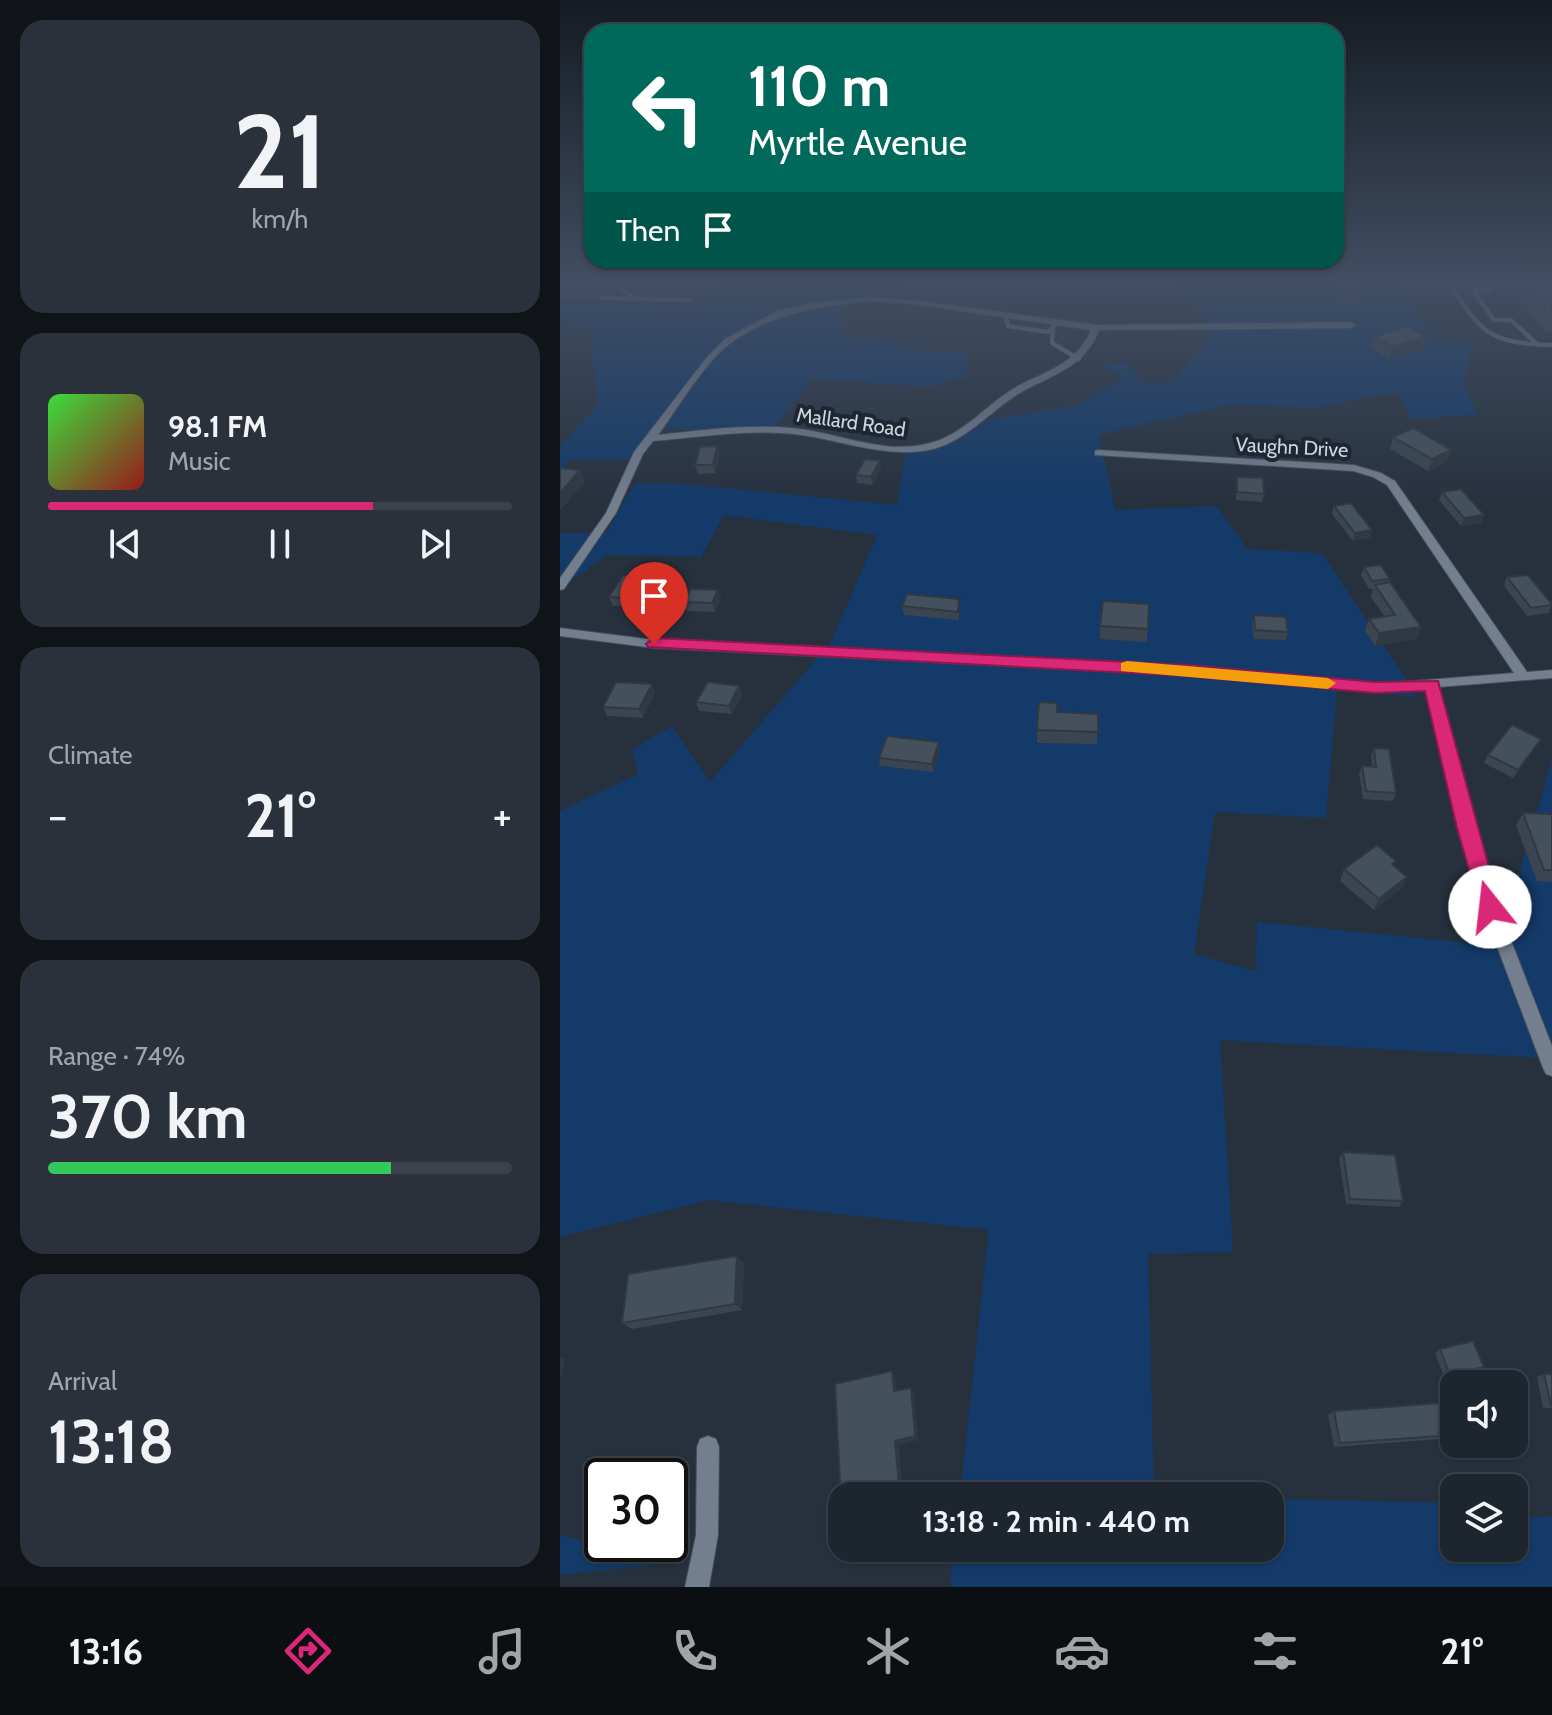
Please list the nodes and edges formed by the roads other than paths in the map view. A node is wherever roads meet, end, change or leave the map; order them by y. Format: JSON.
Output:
{"nodes":[{"id":1,"x":714,"y":355,"type":"edge"},
{"id":2,"x":1072,"y":355,"type":"edge"},
{"id":3,"x":1082,"y":355,"type":"edge"},
{"id":4,"x":1079,"y":359,"type":"junction"},
{"id":5,"x":652,"y":438,"type":"junction"},
{"id":6,"x":1098,"y":453,"type":"dead end"},
{"id":7,"x":560,"y":586,"type":"edge"},
{"id":8,"x":560,"y":632,"type":"edge"},
{"id":9,"x":1552,"y":674,"type":"edge"},
{"id":10,"x":1523,"y":676,"type":"junction"},
{"id":11,"x":1432,"y":685,"type":"junction"},
{"id":12,"x":1552,"y":1068,"type":"edge"},
{"id":13,"x":708,"y":1447,"type":"dead end"},
{"id":14,"x":697,"y":1587,"type":"edge"}],
"edges":[{"from":1,"to":5,"type":"street"},
{"from":2,"to":4,"type":"lane"},
{"from":3,"to":4,"type":"street"},
{"from":4,"to":5,"type":"street","name":"Mallard Road"},
{"from":5,"to":7,"type":"street"},
{"from":6,"to":10,"type":"street","name":"Vaughn Drive"},
{"from":8,"to":11,"type":"street"},
{"from":9,"to":10,"type":"street"},
{"from":10,"to":11,"type":"street"},
{"from":11,"to":12,"type":"street"},
{"from":13,"to":14,"type":"street"}]}
